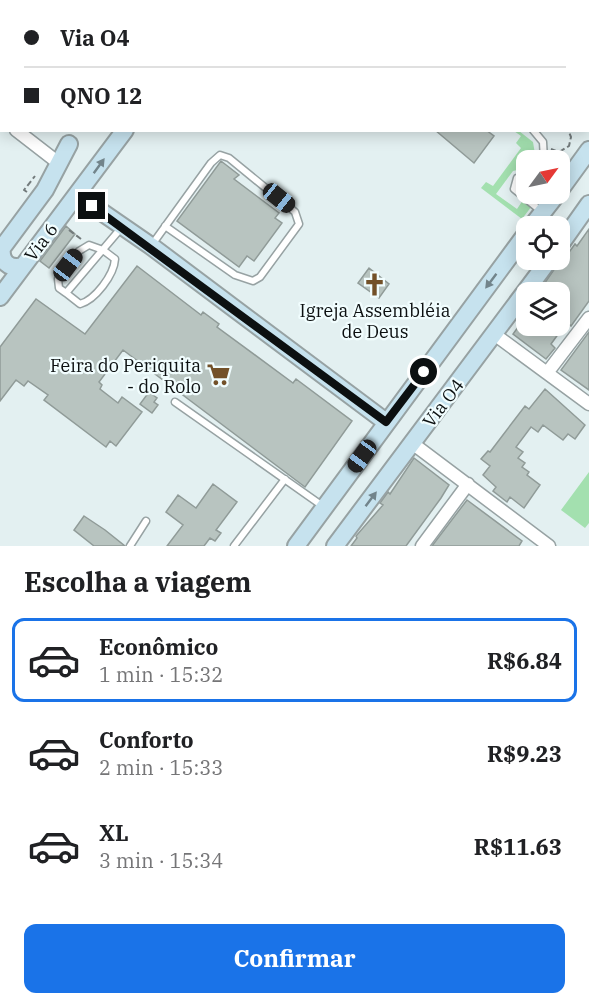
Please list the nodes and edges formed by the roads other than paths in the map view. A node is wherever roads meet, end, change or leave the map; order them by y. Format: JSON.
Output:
{"nodes":[{"id":1,"x":19,"y":132,"type":"edge"},
{"id":2,"x":124,"y":132,"type":"edge"},
{"id":3,"x":535,"y":132,"type":"edge"},
{"id":4,"x":73,"y":137,"type":"edge"},
{"id":5,"x":543,"y":150,"type":"edge"},
{"id":6,"x":586,"y":157,"type":"edge"},
{"id":7,"x":56,"y":161,"type":"junction"},
{"id":8,"x":570,"y":177,"type":"edge"},
{"id":9,"x":77,"y":195,"type":"junction"},
{"id":10,"x":533,"y":204,"type":"edge"},
{"id":11,"x":549,"y":204,"type":"edge"},
{"id":12,"x":589,"y":204,"type":"edge"},
{"id":13,"x":543,"y":212,"type":"junction"},
{"id":14,"x":540,"y":216,"type":"edge"},
{"id":15,"x":122,"y":226,"type":"junction"},
{"id":16,"x":165,"y":226,"type":"junction"},
{"id":17,"x":570,"y":230,"type":"edge"},
{"id":18,"x":0,"y":238,"type":"edge"},
{"id":19,"x":151,"y":246,"type":"junction"},
{"id":20,"x":516,"y":247,"type":"edge"},
{"id":21,"x":103,"y":250,"type":"junction"},
{"id":22,"x":23,"y":266,"type":"junction"},
{"id":23,"x":542,"y":270,"type":"edge"},
{"id":24,"x":66,"y":293,"type":"junction"},
{"id":25,"x":0,"y":297,"type":"edge"},
{"id":26,"x":589,"y":318,"type":"edge"},
{"id":27,"x":494,"y":334,"type":"junction"},
{"id":28,"x":547,"y":373,"type":"junction"},
{"id":29,"x":175,"y":402,"type":"dead end"},
{"id":30,"x":589,"y":404,"type":"edge"},
{"id":31,"x":386,"y":422,"type":"junction"},
{"id":32,"x":412,"y":443,"type":"junction"},
{"id":33,"x":285,"y":479,"type":"junction"},
{"id":34,"x":468,"y":484,"type":"junction"},
{"id":35,"x":325,"y":508,"type":"junction"},
{"id":36,"x":146,"y":521,"type":"dead end"},
{"id":37,"x":540,"y":543,"type":"edge"},
{"id":38,"x":130,"y":546,"type":"edge"},
{"id":39,"x":234,"y":546,"type":"edge"},
{"id":40,"x":296,"y":546,"type":"edge"},
{"id":41,"x":335,"y":546,"type":"edge"},
{"id":42,"x":422,"y":546,"type":"edge"}],
"edges":[{"from":1,"to":7,"type":"street"},
{"from":9,"to":2,"type":"main road","name":"Via 6","one_way":true},
{"from":3,"to":5,"type":"lane"},
{"from":4,"to":7,"type":"main road","name":"Via 6"},
{"from":4,"to":22,"type":"main road"},
{"from":6,"to":8,"type":"main road"},
{"from":7,"to":18,"type":"main road","name":"Via 6"},
{"from":9,"to":15,"type":"main road"},
{"from":9,"to":22,"type":"main road","name":"Via 6"},
{"from":10,"to":13,"type":"lane"},
{"from":11,"to":13,"type":"main road"},
{"from":12,"to":17,"type":"main road"},
{"from":13,"to":14,"type":"main road"},
{"from":15,"to":19,"type":"main road"},
{"from":15,"to":21,"type":"lane"},
{"from":16,"to":16,"type":"lane"},
{"from":16,"to":19,"type":"lane"},
{"from":19,"to":31,"type":"main road"},
{"from":20,"to":31,"type":"main road","name":"Via O4","one_way":true},
{"from":21,"to":24,"type":"lane"},
{"from":21,"to":24,"type":"lane"},
{"from":21,"to":24,"type":"lane"},
{"from":22,"to":25,"type":"main road","name":"Via 6"},
{"from":23,"to":27,"type":"main road","name":"Via O4"},
{"from":26,"to":28,"type":"street"},
{"from":27,"to":28,"type":"street"},
{"from":27,"to":32,"type":"main road","name":"Via O4"},
{"from":28,"to":30,"type":"street"},
{"from":29,"to":33,"type":"lane"},
{"from":31,"to":35,"type":"main road","name":"Via O4"},
{"from":32,"to":34,"type":"street"},
{"from":41,"to":32,"type":"main road","name":"Via O4","one_way":true},
{"from":33,"to":35,"type":"lane"},
{"from":33,"to":39,"type":"lane"},
{"from":34,"to":37,"type":"street"},
{"from":34,"to":42,"type":"street"},
{"from":35,"to":40,"type":"main road","name":"Via O4"},
{"from":36,"to":38,"type":"lane"}]}
